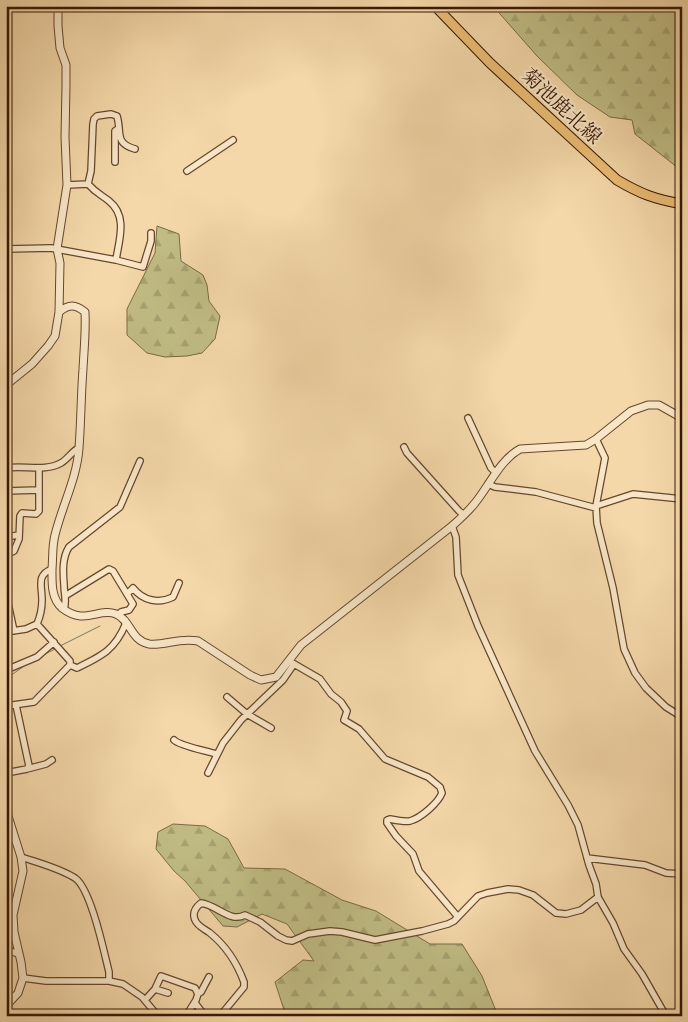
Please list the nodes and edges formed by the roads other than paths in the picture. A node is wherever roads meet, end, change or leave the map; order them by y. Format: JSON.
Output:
{"nodes":[{"id":1,"x":58,"y":6,"type":"edge"},
{"id":2,"x":436,"y":6,"type":"edge"},
{"id":3,"x":119,"y":128,"type":"junction"},
{"id":4,"x":233,"y":140,"type":"dead end"},
{"id":5,"x":135,"y":149,"type":"dead end"},
{"id":6,"x":115,"y":162,"type":"dead end"},
{"id":7,"x":187,"y":171,"type":"dead end"},
{"id":8,"x":88,"y":184,"type":"junction"},
{"id":9,"x":67,"y":185,"type":"junction"},
{"id":10,"x":682,"y":204,"type":"edge"},
{"id":11,"x":151,"y":233,"type":"dead end"},
{"id":12,"x":58,"y":248,"type":"junction"},
{"id":13,"x":6,"y":249,"type":"edge"},
{"id":14,"x":116,"y":260,"type":"junction"},
{"id":15,"x":59,"y":312,"type":"junction"},
{"id":16,"x":6,"y":385,"type":"edge"},
{"id":17,"x":468,"y":418,"type":"dead end"},
{"id":18,"x":682,"y":418,"type":"edge"},
{"id":19,"x":596,"y":439,"type":"junction"},
{"id":20,"x":404,"y":447,"type":"dead end"},
{"id":21,"x":79,"y":448,"type":"junction"},
{"id":22,"x":140,"y":461,"type":"dead end"},
{"id":23,"x":6,"y":468,"type":"edge"},
{"id":24,"x":39,"y":468,"type":"junction"},
{"id":25,"x":496,"y":473,"type":"junction"},
{"id":26,"x":488,"y":484,"type":"junction"},
{"id":27,"x":6,"y":490,"type":"edge"},
{"id":28,"x":39,"y":490,"type":"junction"},
{"id":29,"x":682,"y":499,"type":"edge"},
{"id":30,"x":596,"y":507,"type":"junction"},
{"id":31,"x":464,"y":515,"type":"junction"},
{"id":32,"x":452,"y":526,"type":"junction"},
{"id":33,"x":19,"y":535,"type":"junction"},
{"id":34,"x":6,"y":537,"type":"edge"},
{"id":35,"x":6,"y":555,"type":"edge"},
{"id":36,"x":52,"y":570,"type":"junction"},
{"id":37,"x":179,"y":582,"type":"dead end"},
{"id":38,"x":6,"y":594,"type":"edge"},
{"id":39,"x":127,"y":594,"type":"junction"},
{"id":40,"x":65,"y":596,"type":"junction"},
{"id":41,"x":64,"y":608,"type":"junction"},
{"id":42,"x":118,"y":615,"type":"junction"},
{"id":43,"x":126,"y":623,"type":"junction"},
{"id":44,"x":37,"y":624,"type":"junction"},
{"id":45,"x":14,"y":631,"type":"junction"},
{"id":46,"x":6,"y":632,"type":"edge"},
{"id":47,"x":54,"y":642,"type":"junction"},
{"id":48,"x":291,"y":663,"type":"junction"},
{"id":49,"x":70,"y":665,"type":"junction"},
{"id":50,"x":6,"y":670,"type":"edge"},
{"id":51,"x":227,"y":697,"type":"dead end"},
{"id":52,"x":16,"y":705,"type":"junction"},
{"id":53,"x":6,"y":706,"type":"edge"},
{"id":54,"x":247,"y":714,"type":"junction"},
{"id":55,"x":682,"y":717,"type":"edge"},
{"id":56,"x":271,"y":728,"type":"dead end"},
{"id":57,"x":174,"y":740,"type":"dead end"},
{"id":58,"x":216,"y":754,"type":"junction"},
{"id":59,"x":52,"y":760,"type":"dead end"},
{"id":60,"x":27,"y":769,"type":"junction"},
{"id":61,"x":208,"y":772,"type":"dead end"},
{"id":62,"x":6,"y":773,"type":"edge"},
{"id":63,"x":6,"y":798,"type":"edge"},
{"id":64,"x":21,"y":857,"type":"junction"},
{"id":65,"x":587,"y":858,"type":"junction"},
{"id":66,"x":682,"y":874,"type":"edge"},
{"id":67,"x":598,"y":897,"type":"junction"},
{"id":68,"x":458,"y":917,"type":"junction"},
{"id":69,"x":6,"y":950,"type":"edge"},
{"id":70,"x":19,"y":954,"type":"junction"},
{"id":71,"x":209,"y":976,"type":"dead end"},
{"id":72,"x":23,"y":978,"type":"junction"},
{"id":73,"x":109,"y":981,"type":"junction"},
{"id":74,"x":155,"y":989,"type":"junction"},
{"id":75,"x":168,"y":993,"type":"dead end"},
{"id":76,"x":198,"y":994,"type":"junction"},
{"id":77,"x":145,"y":1000,"type":"junction"},
{"id":78,"x":196,"y":1000,"type":"junction"},
{"id":79,"x":8,"y":1004,"type":"edge"},
{"id":80,"x":226,"y":1010,"type":"junction"},
{"id":81,"x":158,"y":1016,"type":"edge"},
{"id":82,"x":186,"y":1016,"type":"edge"},
{"id":83,"x":206,"y":1016,"type":"edge"},
{"id":84,"x":220,"y":1016,"type":"edge"},
{"id":85,"x":232,"y":1016,"type":"edge"},
{"id":86,"x":666,"y":1016,"type":"edge"}],
"edges":[{"from":1,"to":9,"type":"street"},
{"from":2,"to":10,"type":"main road","name":"菊池鹿北線"},
{"from":3,"to":5,"type":"street"},
{"from":3,"to":6,"type":"street"},
{"from":3,"to":8,"type":"street"},
{"from":4,"to":7,"type":"street"},
{"from":8,"to":9,"type":"street"},
{"from":8,"to":14,"type":"street"},
{"from":9,"to":12,"type":"street"},
{"from":11,"to":14,"type":"street"},
{"from":12,"to":13,"type":"street"},
{"from":12,"to":14,"type":"street"},
{"from":12,"to":15,"type":"street"},
{"from":15,"to":16,"type":"street"},
{"from":15,"to":21,"type":"street"},
{"from":17,"to":25,"type":"street"},
{"from":18,"to":19,"type":"street"},
{"from":19,"to":25,"type":"street"},
{"from":19,"to":30,"type":"street"},
{"from":20,"to":31,"type":"street"},
{"from":21,"to":24,"type":"street"},
{"from":21,"to":36,"type":"street"},
{"from":22,"to":40,"type":"street"},
{"from":23,"to":24,"type":"street"},
{"from":24,"to":28,"type":"street"},
{"from":25,"to":26,"type":"street"},
{"from":26,"to":30,"type":"street"},
{"from":26,"to":31,"type":"street"},
{"from":27,"to":28,"type":"street"},
{"from":28,"to":33,"type":"street"},
{"from":29,"to":30,"type":"street"},
{"from":30,"to":55,"type":"street"},
{"from":31,"to":32,"type":"street"},
{"from":32,"to":48,"type":"street"},
{"from":32,"to":65,"type":"street"},
{"from":33,"to":34,"type":"street"},
{"from":33,"to":35,"type":"street"},
{"from":36,"to":41,"type":"street"},
{"from":36,"to":44,"type":"street"},
{"from":37,"to":39,"type":"street"},
{"from":38,"to":45,"type":"street"},
{"from":39,"to":40,"type":"street"},
{"from":39,"to":42,"type":"street"},
{"from":40,"to":41,"type":"street"},
{"from":41,"to":42,"type":"street"},
{"from":42,"to":43,"type":"street"},
{"from":43,"to":48,"type":"street"},
{"from":43,"to":49,"type":"street"},
{"from":44,"to":45,"type":"street"},
{"from":44,"to":47,"type":"street"},
{"from":45,"to":46,"type":"street"},
{"from":47,"to":49,"type":"street"},
{"from":47,"to":50,"type":"street"},
{"from":48,"to":54,"type":"street"},
{"from":48,"to":68,"type":"street"},
{"from":49,"to":52,"type":"street"},
{"from":51,"to":54,"type":"street"},
{"from":52,"to":53,"type":"street"},
{"from":52,"to":60,"type":"street"},
{"from":54,"to":56,"type":"street"},
{"from":54,"to":58,"type":"street"},
{"from":57,"to":58,"type":"street"},
{"from":58,"to":61,"type":"street"},
{"from":59,"to":60,"type":"street"},
{"from":60,"to":62,"type":"street"},
{"from":63,"to":64,"type":"street"},
{"from":64,"to":70,"type":"street"},
{"from":64,"to":73,"type":"street"},
{"from":65,"to":66,"type":"street"},
{"from":65,"to":67,"type":"street"},
{"from":67,"to":68,"type":"street"},
{"from":67,"to":86,"type":"street"},
{"from":68,"to":80,"type":"street"},
{"from":69,"to":70,"type":"street"},
{"from":70,"to":72,"type":"street"},
{"from":71,"to":76,"type":"street"},
{"from":72,"to":73,"type":"street"},
{"from":72,"to":79,"type":"street"},
{"from":73,"to":77,"type":"street"},
{"from":74,"to":75,"type":"street"},
{"from":74,"to":76,"type":"street"},
{"from":74,"to":77,"type":"street"},
{"from":76,"to":78,"type":"street"},
{"from":77,"to":81,"type":"street"},
{"from":78,"to":82,"type":"street"},
{"from":78,"to":83,"type":"street"},
{"from":80,"to":84,"type":"street"},
{"from":80,"to":85,"type":"street"}]}
